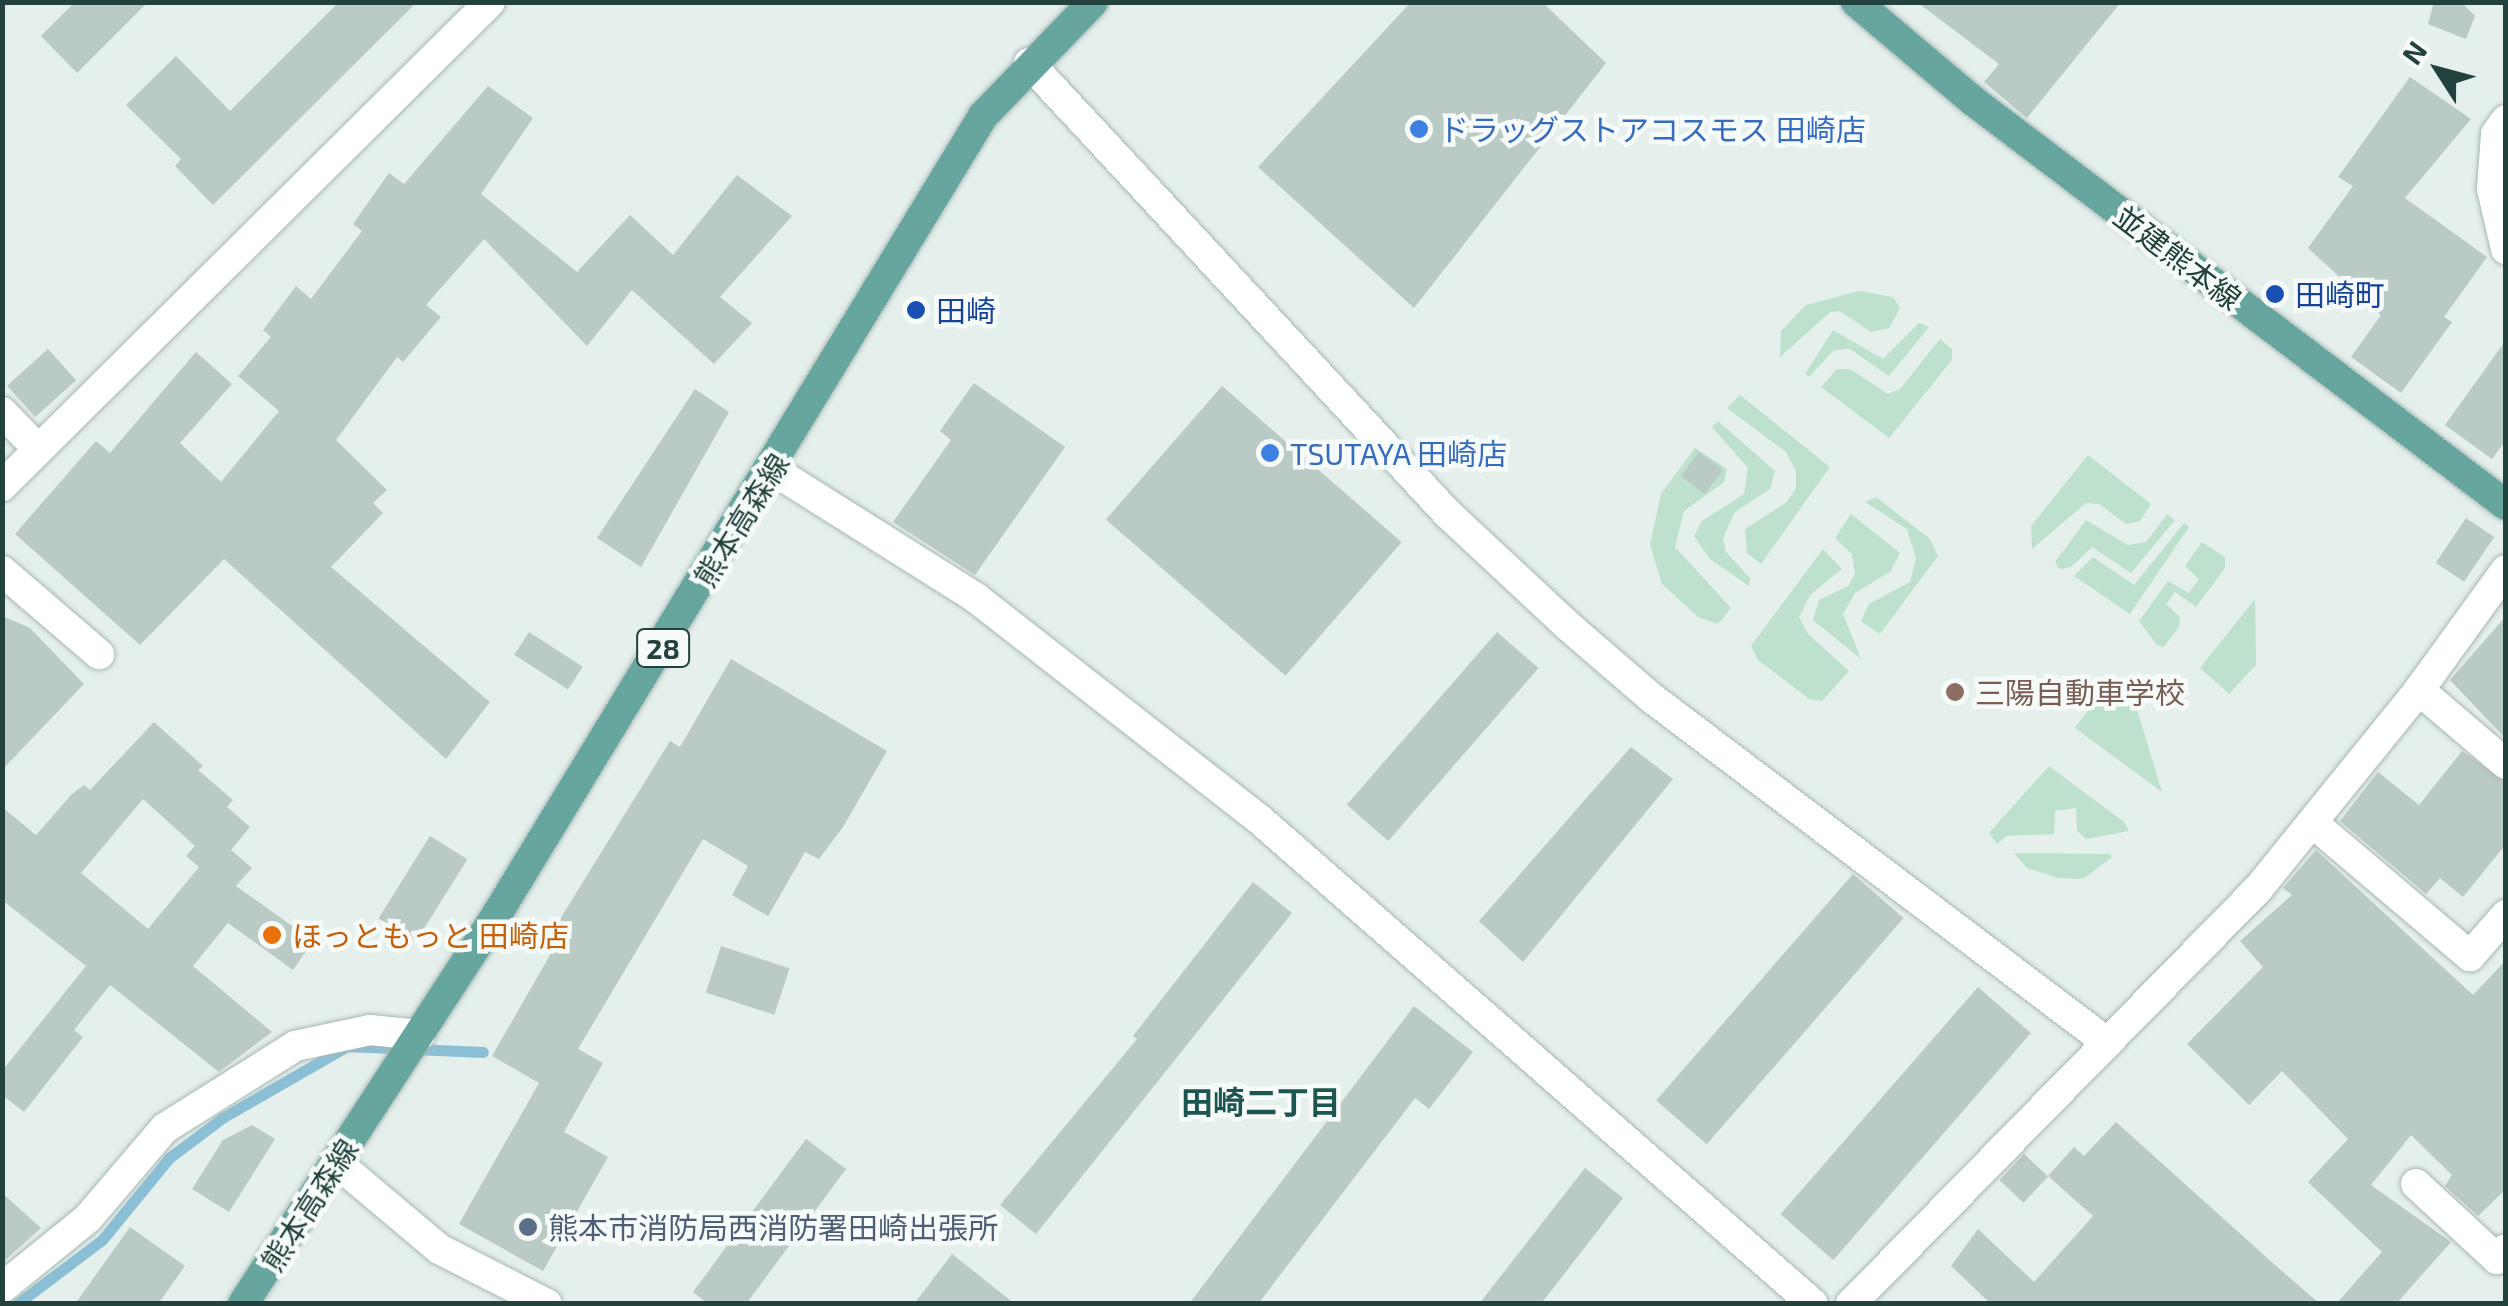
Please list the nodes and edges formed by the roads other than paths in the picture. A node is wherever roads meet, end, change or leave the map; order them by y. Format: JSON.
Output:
{"nodes":[{"id":1,"x":490,"y":2,"type":"edge"},
{"id":2,"x":1092,"y":2,"type":"edge"},
{"id":3,"x":1856,"y":2,"type":"edge"},
{"id":4,"x":1029,"y":63,"type":"junction"},
{"id":5,"x":2506,"y":120,"type":"edge"},
{"id":6,"x":2506,"y":249,"type":"edge"},
{"id":7,"x":2,"y":412,"type":"edge"},
{"id":8,"x":36,"y":446,"type":"junction"},
{"id":9,"x":772,"y":470,"type":"junction"},
{"id":10,"x":2,"y":486,"type":"edge"},
{"id":11,"x":2506,"y":505,"type":"edge"},
{"id":12,"x":2,"y":570,"type":"edge"},
{"id":13,"x":2506,"y":570,"type":"edge"},
{"id":14,"x":99,"y":654,"type":"dead end"},
{"id":15,"x":2419,"y":690,"type":"junction"},
{"id":16,"x":2506,"y":764,"type":"edge"},
{"id":17,"x":2313,"y":823,"type":"junction"},
{"id":18,"x":2506,"y":916,"type":"edge"},
{"id":19,"x":420,"y":1034,"type":"junction"},
{"id":20,"x":2105,"y":1040,"type":"junction"},
{"id":21,"x":337,"y":1163,"type":"junction"},
{"id":22,"x":2416,"y":1184,"type":"dead end"},
{"id":23,"x":2506,"y":1249,"type":"edge"},
{"id":24,"x":2,"y":1288,"type":"edge"},
{"id":25,"x":243,"y":1304,"type":"edge"},
{"id":26,"x":547,"y":1304,"type":"edge"},
{"id":27,"x":1813,"y":1304,"type":"edge"},
{"id":28,"x":1851,"y":1304,"type":"edge"}],
"edges":[{"from":1,"to":8,"type":"street"},
{"from":2,"to":4,"type":"main road","name":"熊本高森線","number":"28"},
{"from":3,"to":11,"type":"main road","name":"並建熊本線"},
{"from":4,"to":9,"type":"main road","name":"熊本高森線","number":"28"},
{"from":4,"to":20,"type":"street"},
{"from":5,"to":6,"type":"street"},
{"from":7,"to":8,"type":"street"},
{"from":8,"to":10,"type":"street"},
{"from":9,"to":19,"type":"main road","name":"熊本高森線","number":"28"},
{"from":9,"to":27,"type":"street"},
{"from":12,"to":14,"type":"street"},
{"from":13,"to":15,"type":"street"},
{"from":15,"to":16,"type":"street"},
{"from":15,"to":17,"type":"street"},
{"from":17,"to":18,"type":"street"},
{"from":17,"to":20,"type":"street"},
{"from":19,"to":21,"type":"main road","name":"熊本高森線","number":"28"},
{"from":19,"to":24,"type":"street"},
{"from":20,"to":28,"type":"street"},
{"from":21,"to":25,"type":"main road","name":"熊本高森線","number":"28"},
{"from":21,"to":26,"type":"street"},
{"from":22,"to":23,"type":"street"}]}
